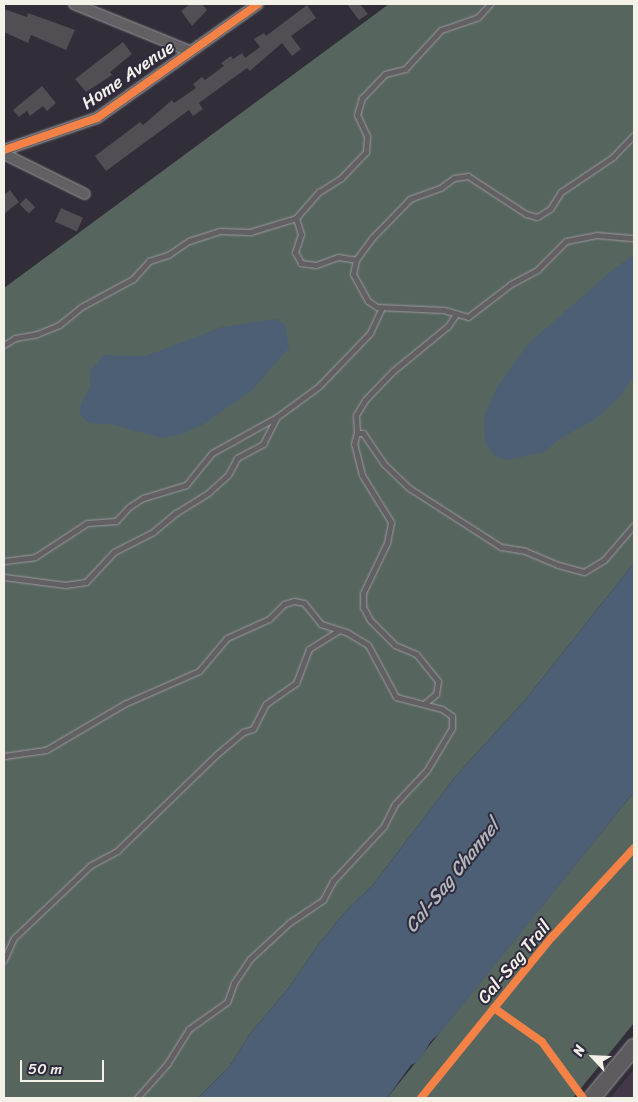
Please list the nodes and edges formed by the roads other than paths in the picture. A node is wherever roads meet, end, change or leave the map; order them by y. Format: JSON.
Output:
{"nodes":[{"id":1,"x":74,"y":4,"type":"edge"},
{"id":2,"x":258,"y":4,"type":"edge"},
{"id":3,"x":490,"y":4,"type":"edge"},
{"id":4,"x":189,"y":51,"type":"junction"},
{"id":5,"x":634,"y":135,"type":"edge"},
{"id":6,"x":4,"y":150,"type":"edge"},
{"id":7,"x":4,"y":154,"type":"edge"},
{"id":8,"x":85,"y":194,"type":"dead end"},
{"id":9,"x":296,"y":218,"type":"junction"},
{"id":10,"x":634,"y":238,"type":"edge"},
{"id":11,"x":356,"y":260,"type":"junction"},
{"id":12,"x":381,"y":308,"type":"junction"},
{"id":13,"x":456,"y":314,"type":"junction"},
{"id":14,"x":4,"y":345,"type":"edge"},
{"id":15,"x":277,"y":417,"type":"junction"},
{"id":16,"x":357,"y":433,"type":"junction"},
{"id":17,"x":634,"y":526,"type":"edge"},
{"id":18,"x":4,"y":561,"type":"edge"},
{"id":19,"x":4,"y":577,"type":"edge"},
{"id":20,"x":341,"y":630,"type":"junction"},
{"id":21,"x":424,"y":704,"type":"junction"},
{"id":22,"x":4,"y":756,"type":"edge"},
{"id":23,"x":4,"y":960,"type":"edge"},
{"id":24,"x":634,"y":1047,"type":"edge"},
{"id":25,"x":136,"y":1098,"type":"edge"},
{"id":26,"x":592,"y":1098,"type":"edge"}],
"edges":[{"from":1,"to":4,"type":"street"},
{"from":2,"to":4,"type":"street","name":"Home Avenue"},
{"from":3,"to":9,"type":"lane"},
{"from":4,"to":6,"type":"street","name":"Home Avenue"},
{"from":5,"to":11,"type":"lane"},
{"from":7,"to":8,"type":"street"},
{"from":9,"to":11,"type":"lane"},
{"from":9,"to":14,"type":"lane"},
{"from":10,"to":13,"type":"lane"},
{"from":11,"to":12,"type":"lane"},
{"from":12,"to":13,"type":"lane"},
{"from":12,"to":15,"type":"lane"},
{"from":13,"to":16,"type":"lane"},
{"from":15,"to":18,"type":"lane"},
{"from":15,"to":19,"type":"lane"},
{"from":16,"to":17,"type":"lane"},
{"from":16,"to":21,"type":"lane"},
{"from":20,"to":21,"type":"lane"},
{"from":20,"to":22,"type":"lane"},
{"from":20,"to":23,"type":"lane"},
{"from":21,"to":25,"type":"lane"},
{"from":24,"to":26,"type":"main road"}]}
